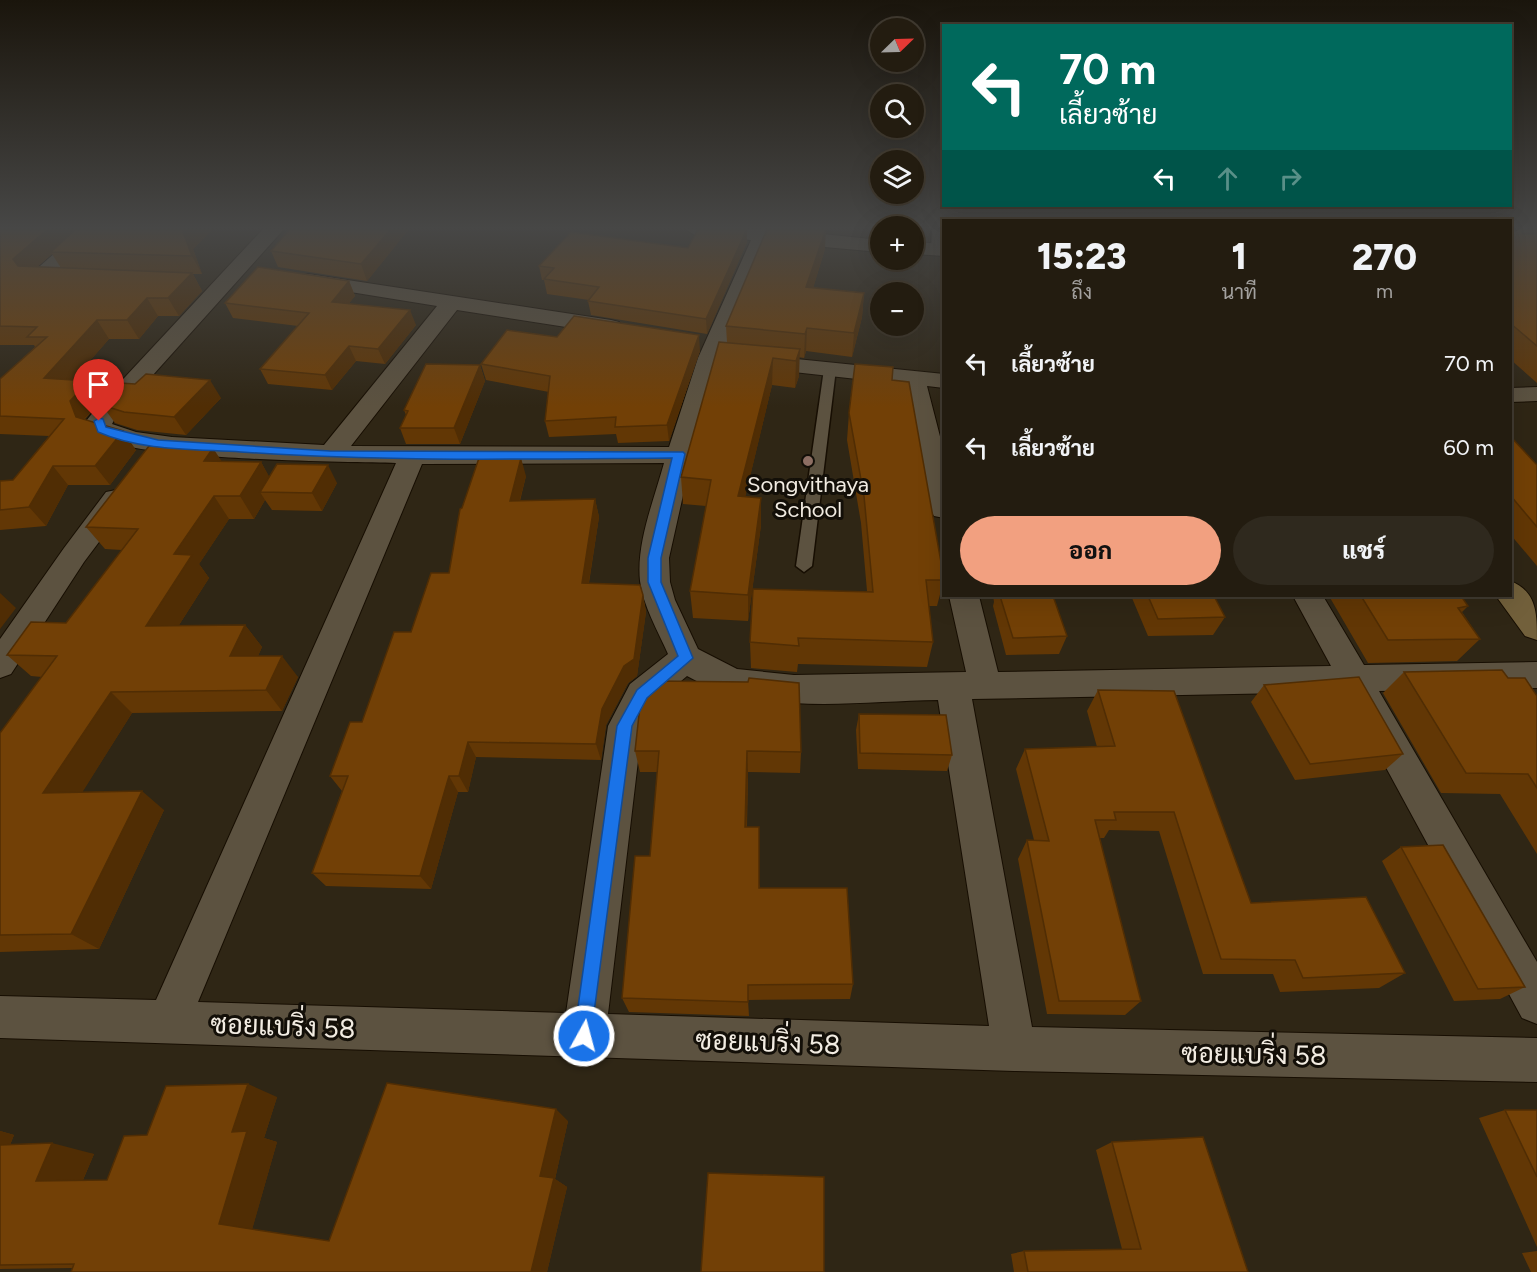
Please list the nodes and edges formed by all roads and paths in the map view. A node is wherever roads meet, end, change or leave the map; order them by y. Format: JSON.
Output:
{"nodes":[{"id":1,"x":211,"y":288,"type":"edge"},
{"id":2,"x":364,"y":288,"type":"edge"},
{"id":3,"x":735,"y":288,"type":"edge"},
{"id":4,"x":452,"y":302,"type":"junction"},
{"id":5,"x":635,"y":331,"type":"edge"},
{"id":6,"x":706,"y":347,"type":"junction"},
{"id":7,"x":830,"y":369,"type":"junction"},
{"id":8,"x":913,"y":378,"type":"junction"},
{"id":9,"x":942,"y":381,"type":"edge"},
{"id":10,"x":1537,"y":394,"type":"edge"},
{"id":11,"x":1512,"y":395,"type":"edge"},
{"id":12,"x":158,"y":443,"type":"junction"},
{"id":13,"x":679,"y":454,"type":"junction"},
{"id":14,"x":330,"y":455,"type":"junction"},
{"id":15,"x":412,"y":457,"type":"junction"},
{"id":16,"x":942,"y":501,"type":"edge"},
{"id":17,"x":804,"y":566,"type":"dead end"},
{"id":18,"x":1512,"y":595,"type":"edge"},
{"id":19,"x":964,"y":597,"type":"edge"},
{"id":20,"x":1309,"y":597,"type":"edge"},
{"id":21,"x":1537,"y":627,"type":"edge"},
{"id":22,"x":686,"y":658,"type":"junction"},
{"id":23,"x":0,"y":665,"type":"edge"},
{"id":24,"x":1537,"y":675,"type":"edge"},
{"id":25,"x":1353,"y":678,"type":"junction"},
{"id":26,"x":969,"y":686,"type":"junction"},
{"id":27,"x":1537,"y":1003,"type":"edge"},
{"id":28,"x":0,"y":1017,"type":"edge"},
{"id":29,"x":168,"y":1022,"type":"junction"},
{"id":30,"x":584,"y":1036,"type":"junction"},
{"id":31,"x":1014,"y":1049,"type":"junction"},
{"id":32,"x":1537,"y":1060,"type":"edge"}],
"edges":[{"from":1,"to":12,"type":"street"},
{"from":2,"to":4,"type":"street"},
{"from":3,"to":6,"type":"street"},
{"from":4,"to":5,"type":"street"},
{"from":4,"to":14,"type":"street"},
{"from":6,"to":7,"type":"street"},
{"from":6,"to":13,"type":"street"},
{"from":7,"to":8,"type":"street"},
{"from":7,"to":17,"type":"lane"},
{"from":8,"to":9,"type":"street"},
{"from":8,"to":16,"type":"street"},
{"from":10,"to":11,"type":"street"},
{"from":12,"to":14,"type":"street"},
{"from":12,"to":23,"type":"street"},
{"from":13,"to":15,"type":"street"},
{"from":13,"to":22,"type":"street"},
{"from":14,"to":15,"type":"street"},
{"from":15,"to":29,"type":"street"},
{"from":18,"to":21,"type":"main road"},
{"from":19,"to":26,"type":"street"},
{"from":20,"to":25,"type":"street"},
{"from":22,"to":26,"type":"street"},
{"from":22,"to":30,"type":"street"},
{"from":24,"to":25,"type":"street"},
{"from":25,"to":26,"type":"street"},
{"from":25,"to":27,"type":"street"},
{"from":26,"to":31,"type":"street"},
{"from":28,"to":29,"type":"street","name":"ซอยแบริ่ง 58"},
{"from":29,"to":30,"type":"street","name":"ซอยแบริ่ง 58"},
{"from":30,"to":31,"type":"street","name":"ซอยแบริ่ง 58"},
{"from":31,"to":32,"type":"street","name":"ซอยแบริ่ง 58"}]}
